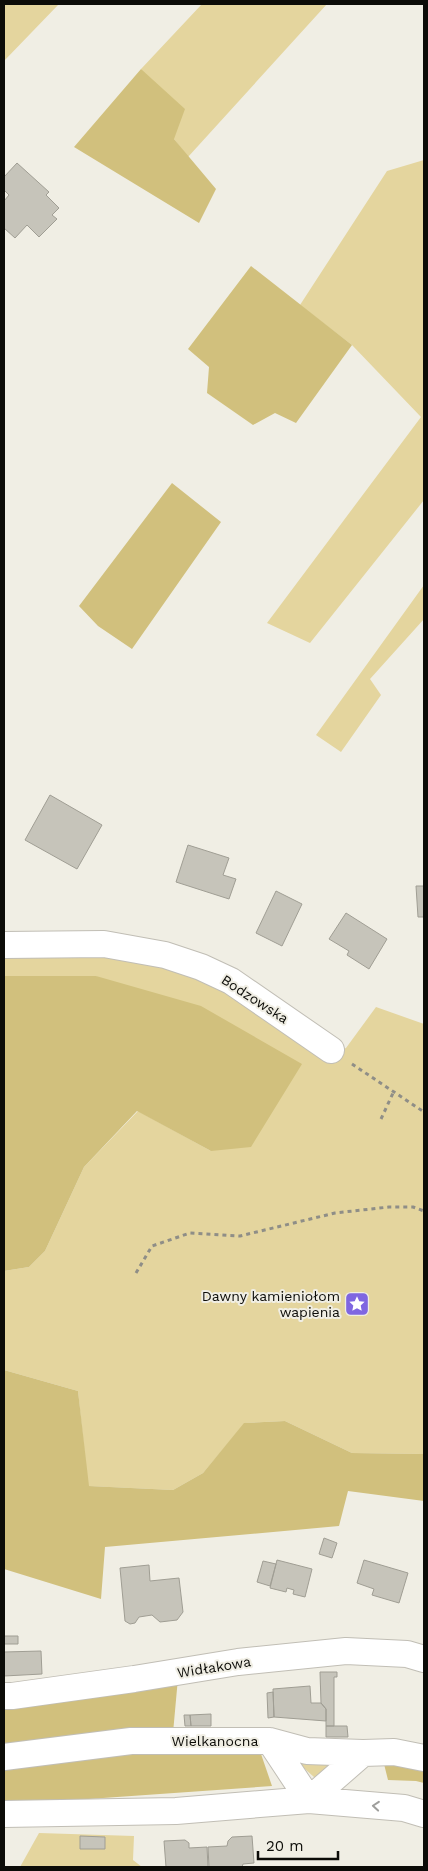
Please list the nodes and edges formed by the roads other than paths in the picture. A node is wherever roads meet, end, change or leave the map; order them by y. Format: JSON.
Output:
{"nodes":[{"id":1,"x":4,"y":945,"type":"edge"},
{"id":2,"x":331,"y":1050,"type":"road end"},
{"id":3,"x":424,"y":1659,"type":"edge"},
{"id":4,"x":4,"y":1696,"type":"edge"},
{"id":5,"x":270,"y":1741,"type":"junction"},
{"id":6,"x":363,"y":1753,"type":"junction"},
{"id":7,"x":4,"y":1757,"type":"edge"},
{"id":8,"x":424,"y":1758,"type":"edge"},
{"id":9,"x":309,"y":1800,"type":"junction"},
{"id":10,"x":4,"y":1814,"type":"edge"},
{"id":11,"x":424,"y":1814,"type":"edge"}],
"edges":[{"from":1,"to":2,"type":"street","name":"Bodzowska"},
{"from":3,"to":4,"type":"street","name":"Widłakowa"},
{"from":5,"to":6,"type":"street","name":"Wielkanocna"},
{"from":5,"to":7,"type":"street","name":"Wielkanocna"},
{"from":5,"to":9,"type":"street"},
{"from":6,"to":8,"type":"street","name":"Wielkanocna"},
{"from":6,"to":9,"type":"street"},
{"from":9,"to":10,"type":"street"},
{"from":11,"to":9,"type":"street","one_way":true}]}
